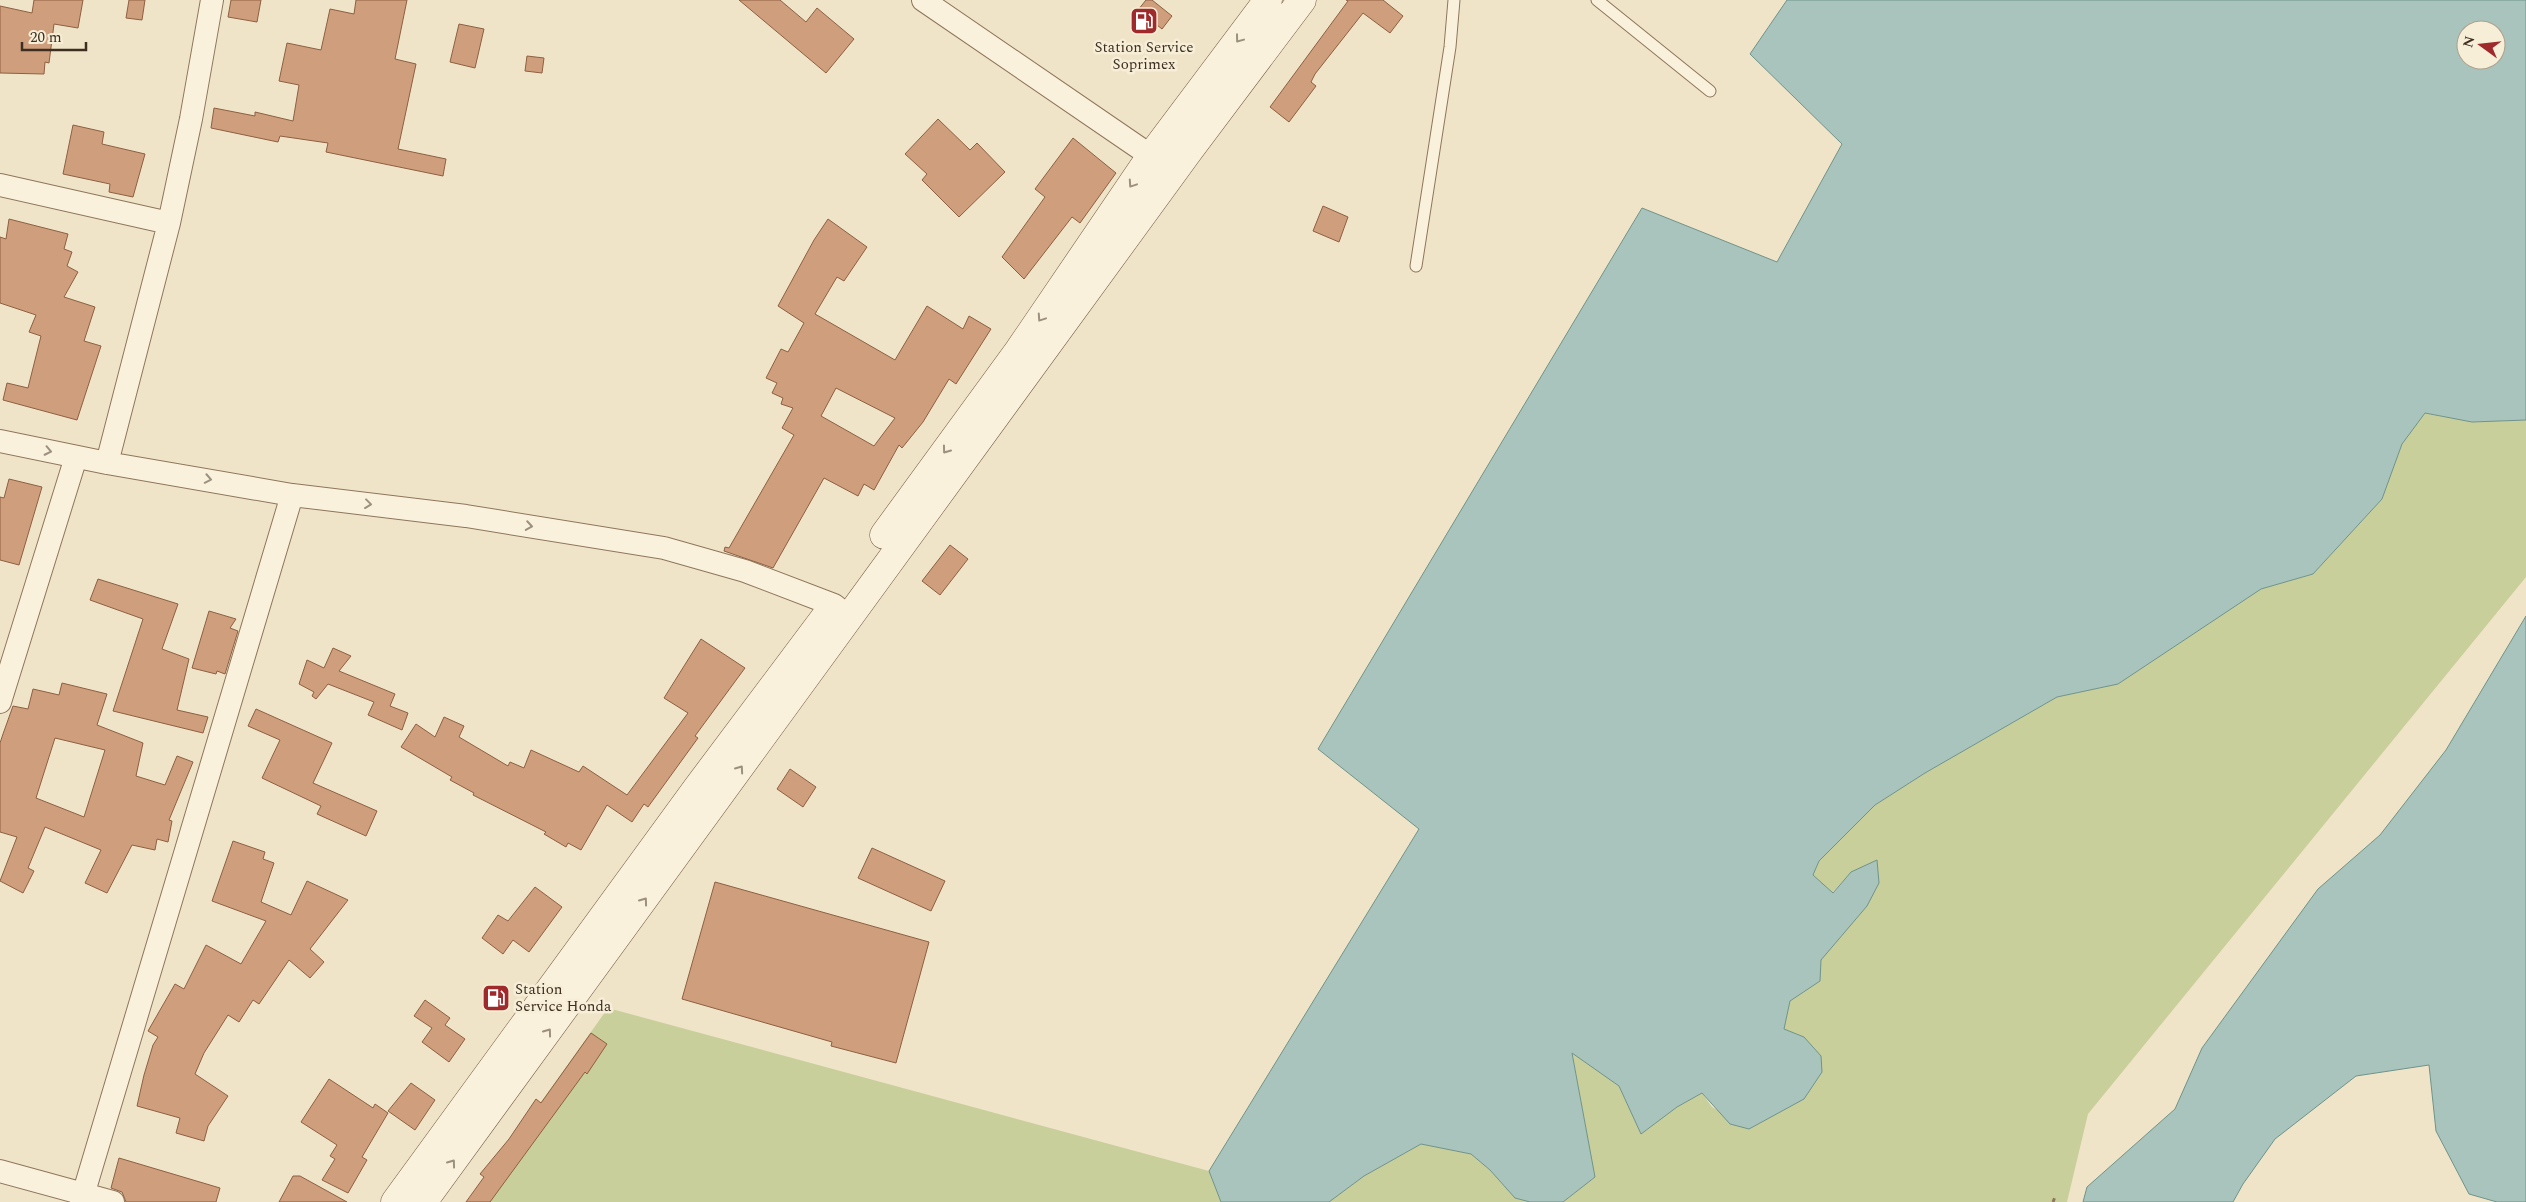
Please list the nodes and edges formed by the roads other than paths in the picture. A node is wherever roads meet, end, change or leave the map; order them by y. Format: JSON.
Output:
{"nodes":[{"id":1,"x":212,"y":0,"type":"edge"},
{"id":2,"x":922,"y":0,"type":"edge"},
{"id":3,"x":1268,"y":0,"type":"edge"},
{"id":4,"x":1302,"y":0,"type":"edge"},
{"id":5,"x":1454,"y":0,"type":"edge"},
{"id":6,"x":1597,"y":0,"type":"edge"},
{"id":7,"x":1710,"y":91,"type":"dead end"},
{"id":8,"x":1151,"y":156,"type":"junction"},
{"id":9,"x":0,"y":186,"type":"edge"},
{"id":10,"x":169,"y":223,"type":"junction"},
{"id":11,"x":1416,"y":266,"type":"dead end"},
{"id":12,"x":0,"y":441,"type":"edge"},
{"id":13,"x":76,"y":457,"type":"junction"},
{"id":14,"x":107,"y":463,"type":"junction"},
{"id":15,"x":292,"y":495,"type":"junction"},
{"id":16,"x":841,"y":611,"type":"junction"},
{"id":17,"x":0,"y":702,"type":"edge"},
{"id":18,"x":0,"y":1172,"type":"edge"},
{"id":19,"x":82,"y":1198,"type":"edge"},
{"id":20,"x":113,"y":1202,"type":"edge"},
{"id":21,"x":395,"y":1202,"type":"edge"},
{"id":22,"x":423,"y":1202,"type":"edge"}],
"edges":[{"from":1,"to":10,"type":"street"},
{"from":2,"to":8,"type":"street"},
{"from":3,"to":8,"type":"main road","one_way":true},
{"from":4,"to":16,"type":"main road"},
{"from":5,"to":11,"type":"lane"},
{"from":6,"to":7,"type":"lane"},
{"from":8,"to":16,"type":"main road","one_way":true},
{"from":9,"to":10,"type":"street"},
{"from":10,"to":14,"type":"street"},
{"from":12,"to":13,"type":"street","one_way":true},
{"from":13,"to":14,"type":"street"},
{"from":13,"to":17,"type":"street"},
{"from":14,"to":15,"type":"street","one_way":true},
{"from":15,"to":16,"type":"street","one_way":true},
{"from":15,"to":19,"type":"street"},
{"from":16,"to":21,"type":"main road"},
{"from":22,"to":16,"type":"main road","one_way":true},
{"from":18,"to":19,"type":"street"},
{"from":19,"to":20,"type":"street"}]}
